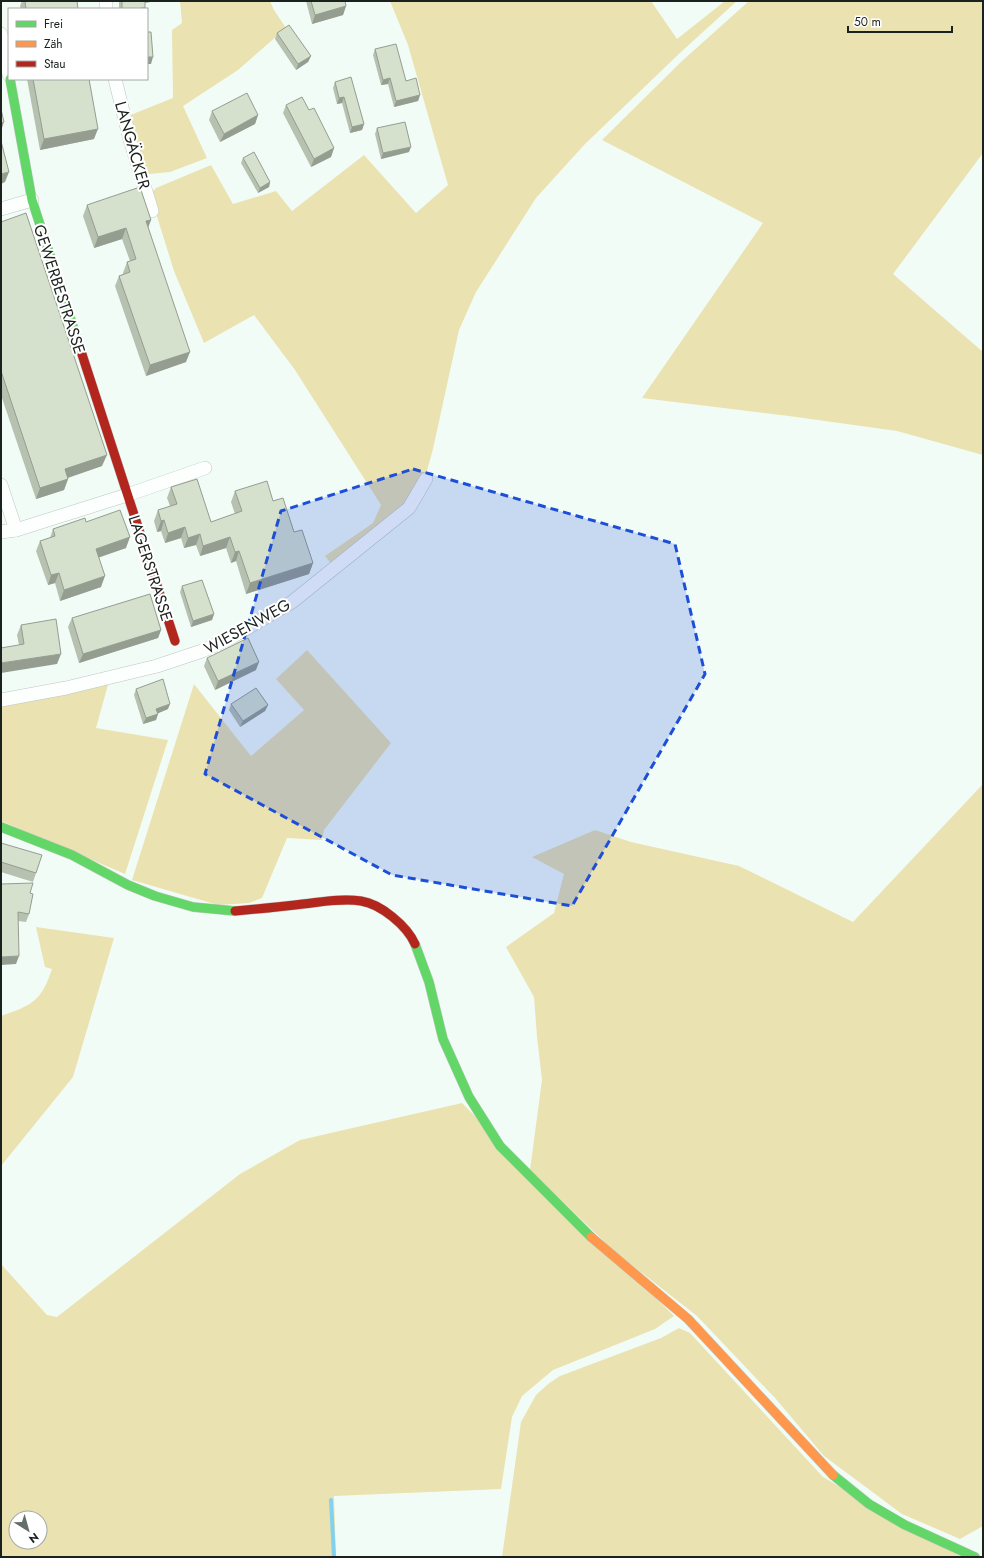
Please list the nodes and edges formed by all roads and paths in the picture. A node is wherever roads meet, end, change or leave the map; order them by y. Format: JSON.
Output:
{"nodes":[{"id":1,"x":1,"y":34,"type":"edge"},
{"id":2,"x":8,"y":70,"type":"edge"},
{"id":3,"x":10,"y":80,"type":"edge"},
{"id":4,"x":115,"y":80,"type":"edge"},
{"id":5,"x":32,"y":200,"type":"junction"},
{"id":6,"x":1,"y":209,"type":"edge"},
{"id":7,"x":152,"y":211,"type":"dead end"},
{"id":8,"x":205,"y":468,"type":"dead end"},
{"id":9,"x":426,"y":479,"type":"dead end"},
{"id":10,"x":1,"y":485,"type":"edge"},
{"id":11,"x":126,"y":495,"type":"junction"},
{"id":12,"x":16,"y":530,"type":"junction"},
{"id":13,"x":1,"y":532,"type":"edge"},
{"id":14,"x":174,"y":641,"type":"dead end"},
{"id":15,"x":1,"y":700,"type":"edge"},
{"id":16,"x":1,"y":827,"type":"edge"},
{"id":17,"x":975,"y":1557,"type":"edge"}],
"edges":[{"from":1,"to":2,"type":"street"},
{"from":3,"to":5,"type":"street","name":"GEWERBESTRASSE"},
{"from":4,"to":7,"type":"street","name":"LANGÄCKER"},
{"from":5,"to":6,"type":"street"},
{"from":5,"to":11,"type":"street","name":"GEWERBESTRASSE"},
{"from":8,"to":11,"type":"street","name":"LAGERSTRASSE"},
{"from":9,"to":15,"type":"street","name":"WIESENWEG"},
{"from":10,"to":12,"type":"street"},
{"from":11,"to":12,"type":"street","name":"LAGERSTRASSE"},
{"from":11,"to":14,"type":"street","name":"LAGERSTRASSE"},
{"from":12,"to":13,"type":"street","name":"LAGERSTRASSE"},
{"from":16,"to":17,"type":"street"}]}
